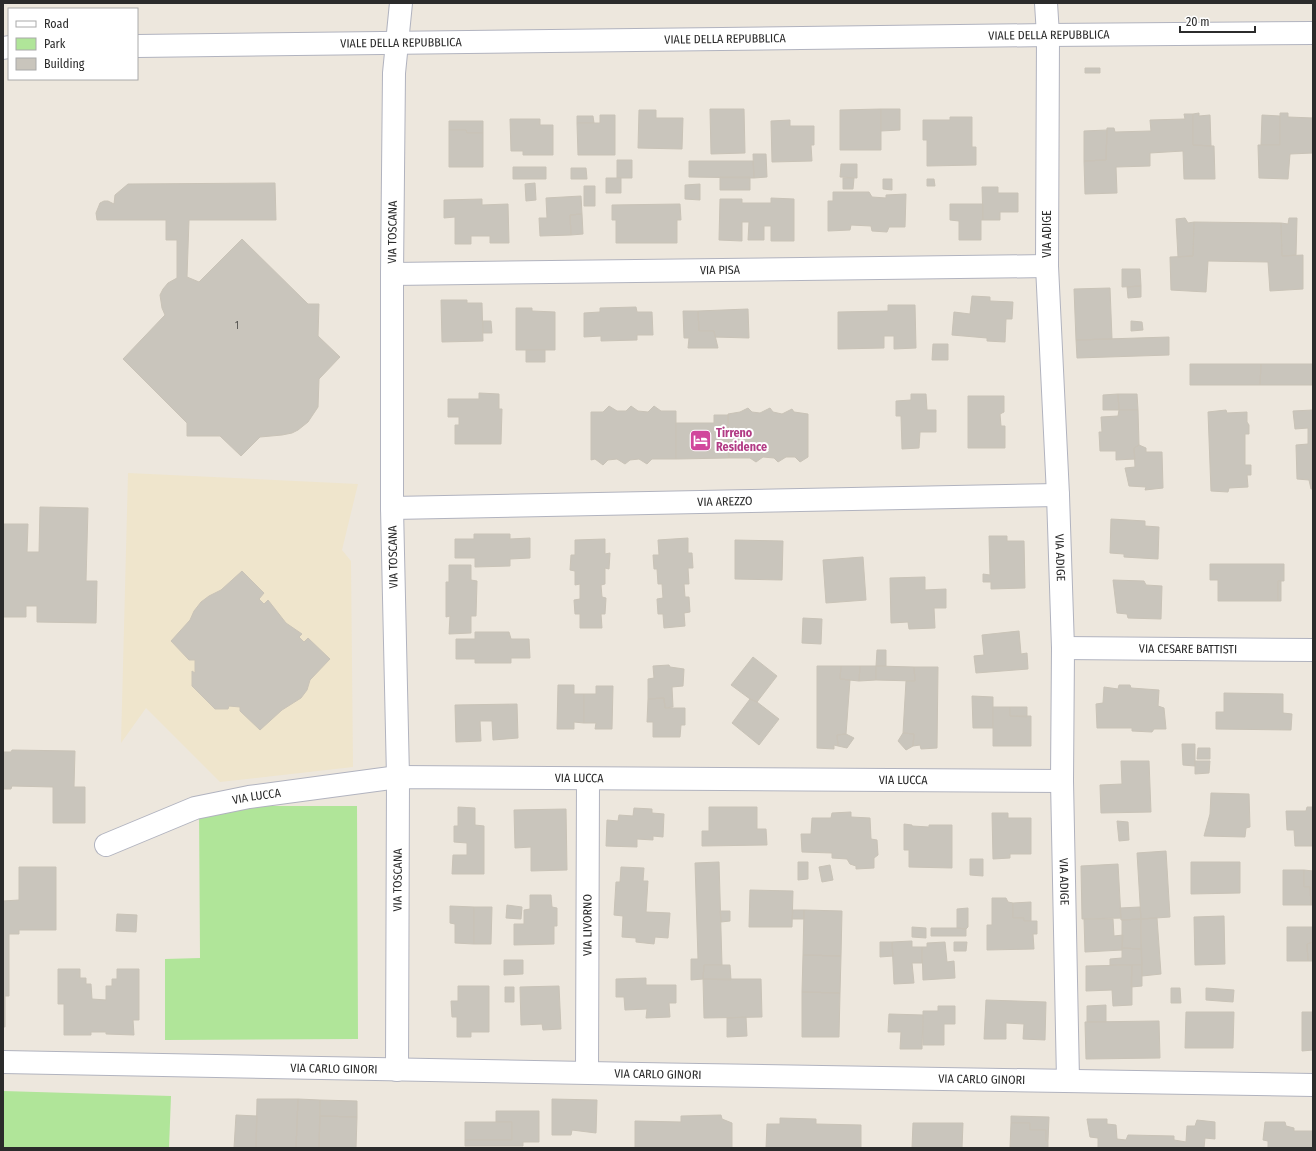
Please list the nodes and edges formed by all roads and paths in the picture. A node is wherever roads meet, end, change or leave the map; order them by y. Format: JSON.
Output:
{"nodes":[{"id":1,"x":401,"y":3,"type":"edge"},
{"id":2,"x":1046,"y":3,"type":"edge"},
{"id":3,"x":1313,"y":33,"type":"edge"},
{"id":4,"x":1048,"y":35,"type":"junction"},
{"id":5,"x":398,"y":43,"type":"junction"},
{"id":6,"x":138,"y":46,"type":"edge"},
{"id":7,"x":1047,"y":266,"type":"junction"},
{"id":8,"x":392,"y":274,"type":"junction"},
{"id":9,"x":1058,"y":495,"type":"junction"},
{"id":10,"x":392,"y":508,"type":"junction"},
{"id":11,"x":1063,"y":648,"type":"junction"},
{"id":12,"x":1313,"y":650,"type":"edge"},
{"id":13,"x":398,"y":777,"type":"junction"},
{"id":14,"x":588,"y":779,"type":"junction"},
{"id":15,"x":1062,"y":781,"type":"junction"},
{"id":16,"x":106,"y":845,"type":"dead end"},
{"id":17,"x":3,"y":1062,"type":"edge"},
{"id":18,"x":397,"y":1070,"type":"junction"},
{"id":19,"x":587,"y":1072,"type":"junction"},
{"id":20,"x":1068,"y":1080,"type":"junction"},
{"id":21,"x":1313,"y":1085,"type":"edge"}],
"edges":[{"from":1,"to":5,"type":"street","name":"VIA TOSCANA"},
{"from":2,"to":4,"type":"street","name":"VIA ADIGE"},
{"from":3,"to":4,"type":"street","name":"VIALE DELLA REPUBBLICA"},
{"from":4,"to":5,"type":"street","name":"VIALE DELLA REPUBBLICA"},
{"from":4,"to":7,"type":"street","name":"VIA ADIGE"},
{"from":5,"to":6,"type":"street","name":"VIALE DELLA REPUBBLICA"},
{"from":5,"to":8,"type":"street","name":"VIA TOSCANA"},
{"from":7,"to":8,"type":"street","name":"VIA PISA"},
{"from":7,"to":9,"type":"street","name":"VIA ADIGE"},
{"from":8,"to":10,"type":"street","name":"VIA TOSCANA"},
{"from":9,"to":10,"type":"street","name":"VIA AREZZO"},
{"from":9,"to":11,"type":"street","name":"VIA ADIGE"},
{"from":10,"to":13,"type":"street","name":"VIA TOSCANA"},
{"from":11,"to":12,"type":"street","name":"VIA CESARE BATTISTI"},
{"from":11,"to":15,"type":"street","name":"VIA ADIGE"},
{"from":13,"to":14,"type":"street","name":"VIA LUCCA"},
{"from":13,"to":16,"type":"street","name":"VIA LUCCA"},
{"from":13,"to":18,"type":"street","name":"VIA TOSCANA"},
{"from":14,"to":15,"type":"street","name":"VIA LUCCA"},
{"from":14,"to":19,"type":"street","name":"VIA LIVORNO"},
{"from":15,"to":20,"type":"street","name":"VIA ADIGE"},
{"from":17,"to":18,"type":"street","name":"VIA CARLO GINORI"},
{"from":18,"to":19,"type":"street","name":"VIA CARLO GINORI"},
{"from":19,"to":20,"type":"street","name":"VIA CARLO GINORI"},
{"from":20,"to":21,"type":"street","name":"VIA CARLO GINORI"}]}
